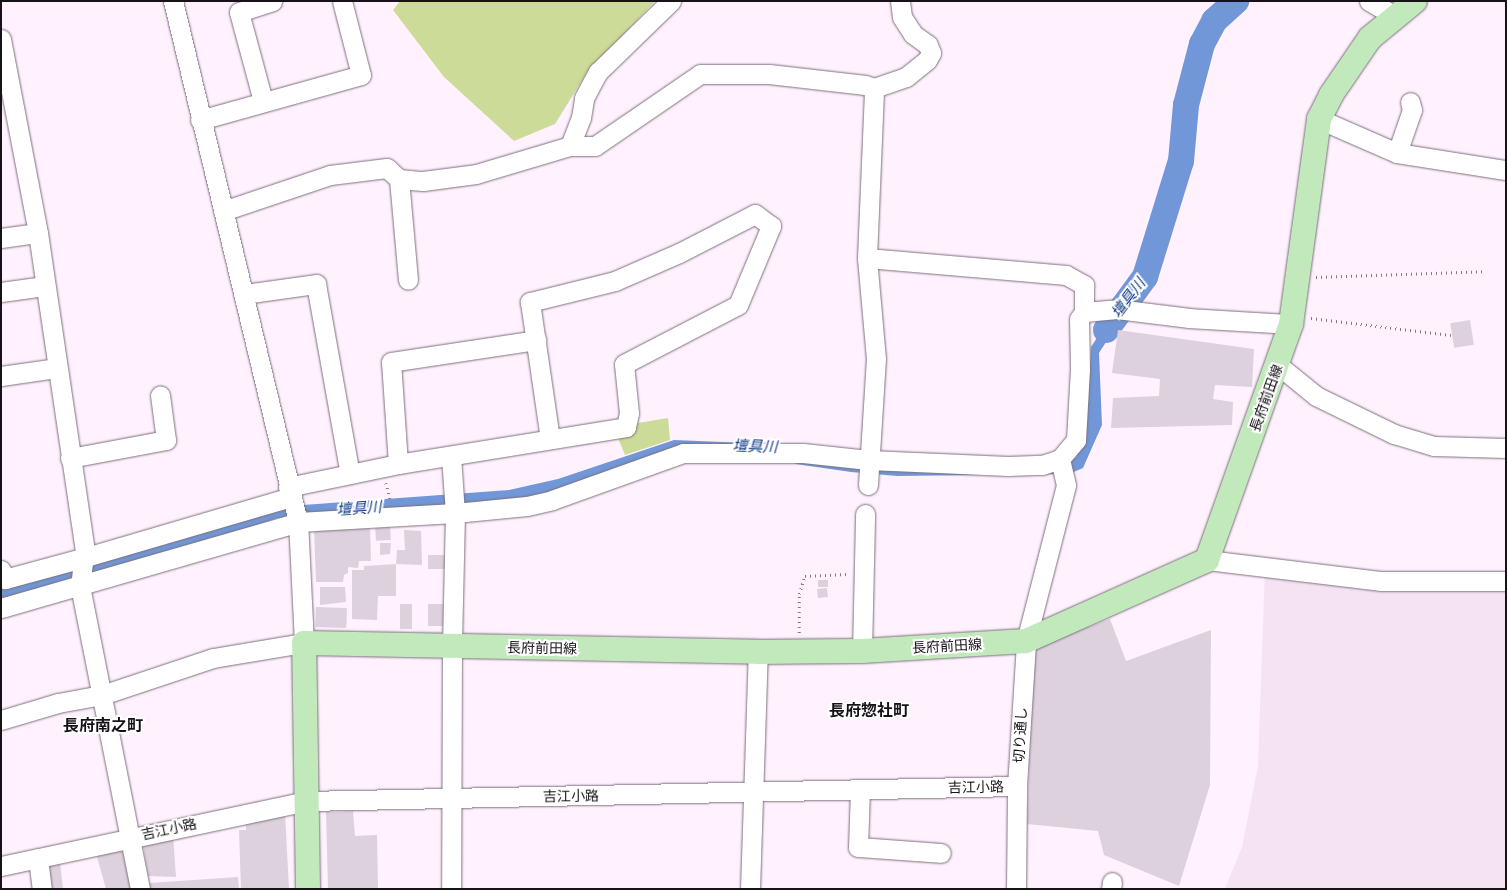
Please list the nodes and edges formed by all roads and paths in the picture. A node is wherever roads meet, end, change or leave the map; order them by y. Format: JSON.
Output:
{"nodes":[{"id":1,"x":173,"y":1,"type":"edge"},
{"id":2,"x":272,"y":1,"type":"edge"},
{"id":3,"x":342,"y":1,"type":"edge"},
{"id":4,"x":671,"y":1,"type":"edge"},
{"id":5,"x":900,"y":1,"type":"edge"},
{"id":6,"x":1369,"y":1,"type":"edge"},
{"id":7,"x":1415,"y":1,"type":"edge"},
{"id":8,"x":1397,"y":17,"type":"junction"},
{"id":9,"x":1,"y":39,"type":"edge"},
{"id":10,"x":874,"y":88,"type":"junction"},
{"id":11,"x":263,"y":101,"type":"junction"},
{"id":12,"x":1410,"y":102,"type":"dead end"},
{"id":13,"x":1319,"y":119,"type":"junction"},
{"id":14,"x":200,"y":120,"type":"junction"},
{"id":15,"x":570,"y":146,"type":"junction"},
{"id":16,"x":1397,"y":152,"type":"junction"},
{"id":17,"x":1506,"y":170,"type":"edge"},
{"id":18,"x":399,"y":179,"type":"junction"},
{"id":19,"x":223,"y":211,"type":"junction"},
{"id":20,"x":38,"y":233,"type":"junction"},
{"id":21,"x":1,"y":238,"type":"edge"},
{"id":22,"x":867,"y":258,"type":"junction"},
{"id":23,"x":1484,"y":271,"type":"dead end"},
{"id":24,"x":1298,"y":277,"type":"junction"},
{"id":25,"x":408,"y":280,"type":"dead end"},
{"id":26,"x":45,"y":286,"type":"junction"},
{"id":27,"x":1,"y":292,"type":"edge"},
{"id":28,"x":244,"y":294,"type":"junction"},
{"id":29,"x":1084,"y":312,"type":"junction"},
{"id":30,"x":1292,"y":320,"type":"junction"},
{"id":31,"x":1451,"y":336,"type":"dead end"},
{"id":32,"x":536,"y":340,"type":"junction"},
{"id":33,"x":1278,"y":365,"type":"junction"},
{"id":34,"x":57,"y":368,"type":"junction"},
{"id":35,"x":1,"y":376,"type":"edge"},
{"id":36,"x":160,"y":395,"type":"dead end"},
{"id":37,"x":550,"y":439,"type":"junction"},
{"id":38,"x":1506,"y":448,"type":"edge"},
{"id":39,"x":451,"y":456,"type":"junction"},
{"id":40,"x":70,"y":458,"type":"junction"},
{"id":41,"x":1060,"y":459,"type":"junction"},
{"id":42,"x":398,"y":464,"type":"junction"},
{"id":43,"x":868,"y":471,"type":"junction"},
{"id":44,"x":350,"y":474,"type":"junction"},
{"id":45,"x":455,"y":505,"type":"junction"},
{"id":46,"x":293,"y":506,"type":"junction"},
{"id":47,"x":865,"y":514,"type":"dead end"},
{"id":48,"x":85,"y":560,"type":"junction"},
{"id":49,"x":1207,"y":560,"type":"junction"},
{"id":50,"x":1,"y":570,"type":"edge"},
{"id":51,"x":863,"y":574,"type":"junction"},
{"id":52,"x":1506,"y":580,"type":"edge"},
{"id":53,"x":80,"y":584,"type":"junction"},
{"id":54,"x":1,"y":608,"type":"edge"},
{"id":55,"x":1026,"y":641,"type":"junction"},
{"id":56,"x":304,"y":643,"type":"junction"},
{"id":57,"x":452,"y":646,"type":"junction"},
{"id":58,"x":862,"y":650,"type":"junction"},
{"id":59,"x":758,"y":652,"type":"junction"},
{"id":60,"x":799,"y":652,"type":"junction"},
{"id":61,"x":102,"y":695,"type":"junction"},
{"id":62,"x":1,"y":720,"type":"edge"},
{"id":63,"x":1017,"y":786,"type":"junction"},
{"id":64,"x":860,"y":790,"type":"junction"},
{"id":65,"x":753,"y":792,"type":"junction"},
{"id":66,"x":451,"y":799,"type":"junction"},
{"id":67,"x":306,"y":801,"type":"junction"},
{"id":68,"x":128,"y":838,"type":"junction"},
{"id":69,"x":940,"y":853,"type":"dead end"},
{"id":70,"x":38,"y":858,"type":"junction"},
{"id":71,"x":1,"y":866,"type":"edge"},
{"id":72,"x":42,"y":889,"type":"edge"},
{"id":73,"x":140,"y":889,"type":"edge"},
{"id":74,"x":308,"y":889,"type":"edge"},
{"id":75,"x":451,"y":889,"type":"edge"},
{"id":76,"x":750,"y":889,"type":"edge"},
{"id":77,"x":1016,"y":889,"type":"edge"}],
"edges":[{"from":1,"to":14,"type":"street"},
{"from":2,"to":11,"type":"street"},
{"from":3,"to":11,"type":"street"},
{"from":4,"to":15,"type":"street"},
{"from":5,"to":10,"type":"street"},
{"from":6,"to":8,"type":"street"},
{"from":7,"to":8,"type":"main road","name":"長府前田線"},
{"from":8,"to":13,"type":"main road","name":"長府前田線"},
{"from":9,"to":20,"type":"street"},
{"from":10,"to":15,"type":"street"},
{"from":10,"to":22,"type":"street"},
{"from":11,"to":14,"type":"street"},
{"from":12,"to":16,"type":"street"},
{"from":13,"to":16,"type":"street"},
{"from":13,"to":24,"type":"main road","name":"長府前田線"},
{"from":14,"to":19,"type":"street"},
{"from":15,"to":18,"type":"street"},
{"from":16,"to":17,"type":"street"},
{"from":18,"to":19,"type":"street"},
{"from":18,"to":25,"type":"street"},
{"from":19,"to":28,"type":"street"},
{"from":20,"to":21,"type":"street"},
{"from":20,"to":26,"type":"street"},
{"from":22,"to":29,"type":"street"},
{"from":22,"to":43,"type":"street"},
{"from":23,"to":24,"type":"path"},
{"from":24,"to":30,"type":"main road","name":"長府前田線"},
{"from":26,"to":27,"type":"street"},
{"from":26,"to":34,"type":"street"},
{"from":28,"to":44,"type":"street"},
{"from":28,"to":46,"type":"street"},
{"from":29,"to":30,"type":"street"},
{"from":29,"to":41,"type":"street"},
{"from":30,"to":31,"type":"path"},
{"from":30,"to":33,"type":"main road","name":"長府前田線"},
{"from":32,"to":37,"type":"street"},
{"from":32,"to":37,"type":"street"},
{"from":32,"to":42,"type":"street"},
{"from":33,"to":38,"type":"street"},
{"from":33,"to":49,"type":"main road","name":"長府前田線"},
{"from":34,"to":35,"type":"street"},
{"from":34,"to":40,"type":"street"},
{"from":36,"to":40,"type":"street"},
{"from":37,"to":39,"type":"street"},
{"from":39,"to":42,"type":"street"},
{"from":39,"to":45,"type":"street"},
{"from":40,"to":48,"type":"street"},
{"from":41,"to":43,"type":"street"},
{"from":41,"to":55,"type":"street","name":"切り通し"},
{"from":42,"to":44,"type":"street"},
{"from":43,"to":45,"type":"street"},
{"from":44,"to":46,"type":"street"},
{"from":45,"to":46,"type":"street"},
{"from":45,"to":57,"type":"street"},
{"from":46,"to":48,"type":"street"},
{"from":46,"to":53,"type":"street"},
{"from":46,"to":56,"type":"street"},
{"from":47,"to":51,"type":"street"},
{"from":48,"to":50,"type":"street"},
{"from":48,"to":53,"type":"street"},
{"from":49,"to":52,"type":"street"},
{"from":49,"to":55,"type":"main road","name":"長府前田線"},
{"from":51,"to":58,"type":"street"},
{"from":51,"to":60,"type":"path"},
{"from":53,"to":54,"type":"street"},
{"from":53,"to":61,"type":"street"},
{"from":55,"to":58,"type":"main road","name":"長府前田線"},
{"from":55,"to":63,"type":"street","name":"切り通し"},
{"from":56,"to":57,"type":"main road","name":"長府前田線"},
{"from":56,"to":61,"type":"street"},
{"from":56,"to":67,"type":"main road"},
{"from":57,"to":59,"type":"main road","name":"長府前田線"},
{"from":57,"to":66,"type":"street"},
{"from":58,"to":60,"type":"main road","name":"長府前田線"},
{"from":59,"to":60,"type":"main road","name":"長府前田線"},
{"from":59,"to":65,"type":"street"},
{"from":61,"to":62,"type":"street"},
{"from":61,"to":68,"type":"street"},
{"from":63,"to":64,"type":"street","name":"吉江小路"},
{"from":63,"to":77,"type":"street","name":"切り通し"},
{"from":64,"to":65,"type":"street","name":"吉江小路"},
{"from":64,"to":69,"type":"street"},
{"from":65,"to":66,"type":"street","name":"吉江小路"},
{"from":65,"to":76,"type":"street"},
{"from":66,"to":67,"type":"street","name":"吉江小路"},
{"from":66,"to":75,"type":"street"},
{"from":67,"to":68,"type":"street","name":"吉江小路"},
{"from":67,"to":74,"type":"main road"},
{"from":68,"to":70,"type":"street","name":"吉江小路"},
{"from":68,"to":73,"type":"street"},
{"from":70,"to":71,"type":"street","name":"吉江小路"},
{"from":70,"to":72,"type":"street"}]}
